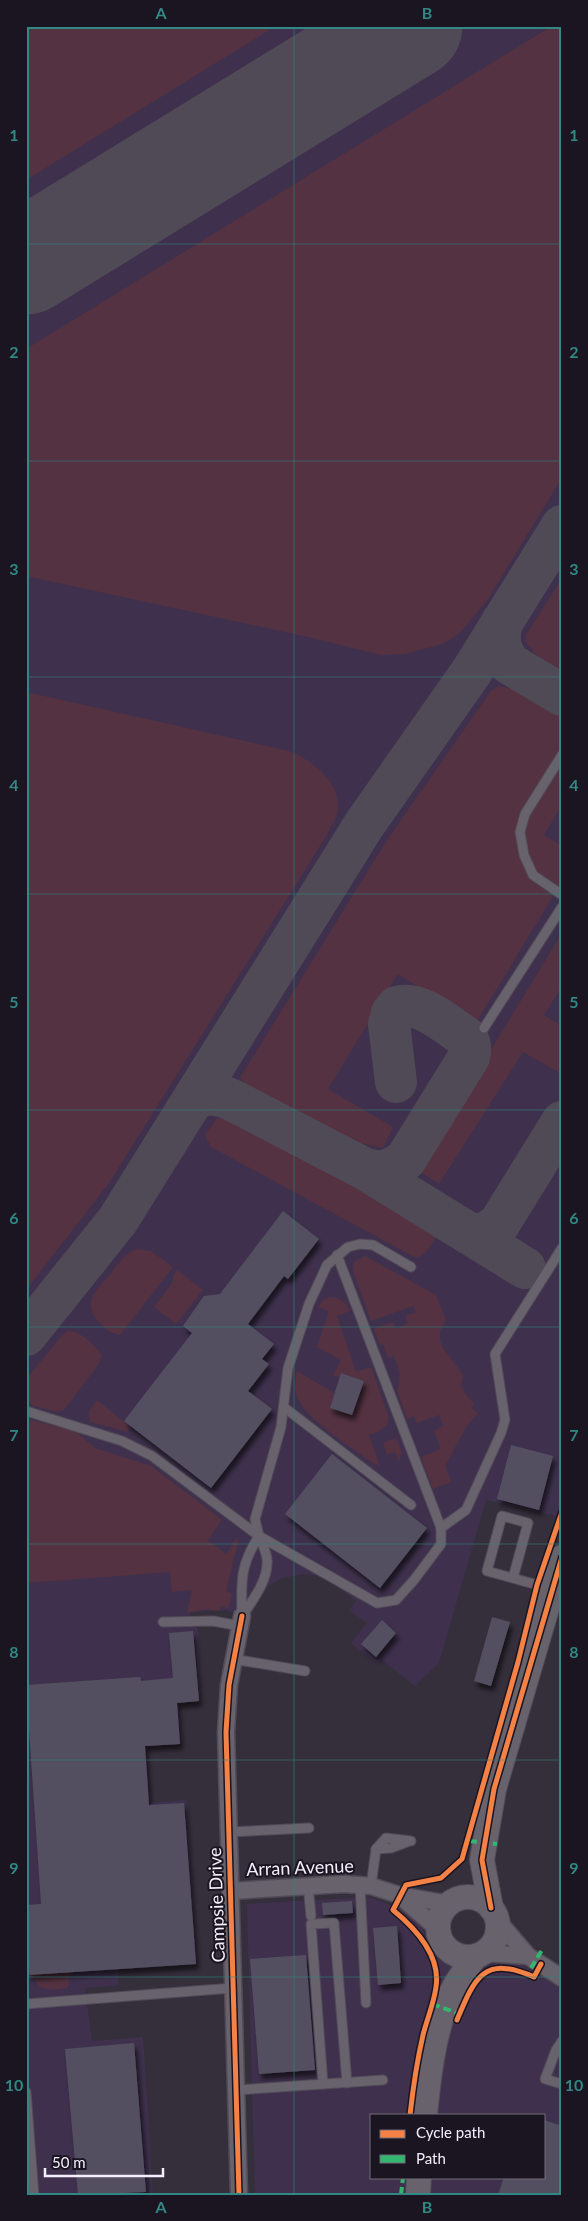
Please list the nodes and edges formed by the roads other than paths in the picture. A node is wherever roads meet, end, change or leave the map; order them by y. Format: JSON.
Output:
{"nodes":[{"id":1,"x":562,"y":754,"type":"edge"},
{"id":2,"x":562,"y":895,"type":"edge"},
{"id":3,"x":562,"y":907,"type":"edge"},
{"id":4,"x":484,"y":1028,"type":"dead end"},
{"id":5,"x":562,"y":1248,"type":"edge"},
{"id":6,"x":337,"y":1255,"type":"junction"},
{"id":7,"x":411,"y":1267,"type":"dead end"},
{"id":8,"x":285,"y":1408,"type":"junction"},
{"id":9,"x":26,"y":1411,"type":"edge"},
{"id":10,"x":411,"y":1505,"type":"dead end"},
{"id":11,"x":441,"y":1528,"type":"junction"},
{"id":12,"x":259,"y":1536,"type":"junction"},
{"id":13,"x":562,"y":1556,"type":"edge"},
{"id":14,"x":513,"y":1578,"type":"junction"},
{"id":15,"x":552,"y":1589,"type":"junction"},
{"id":16,"x":241,"y":1621,"type":"junction"},
{"id":17,"x":163,"y":1622,"type":"dead end"},
{"id":18,"x":233,"y":1659,"type":"junction"},
{"id":19,"x":305,"y":1671,"type":"dead end"},
{"id":20,"x":309,"y":1828,"type":"dead end"},
{"id":21,"x":229,"y":1832,"type":"junction"},
{"id":22,"x":376,"y":1849,"type":"dead end"},
{"id":23,"x":482,"y":1860,"type":"junction"},
{"id":24,"x":308,"y":1885,"type":"junction"},
{"id":25,"x":366,"y":1886,"type":"junction"},
{"id":26,"x":230,"y":1890,"type":"junction"},
{"id":27,"x":399,"y":1895,"type":"junction"},
{"id":28,"x":453,"y":1901,"type":"junction"},
{"id":29,"x":494,"y":1914,"type":"junction"},
{"id":30,"x":311,"y":1916,"type":"dead end"},
{"id":31,"x":438,"y":1929,"type":"junction"},
{"id":32,"x":448,"y":1950,"type":"junction"},
{"id":33,"x":480,"y":1954,"type":"junction"},
{"id":34,"x":528,"y":1956,"type":"junction"},
{"id":35,"x":562,"y":1978,"type":"edge"},
{"id":36,"x":233,"y":1988,"type":"junction"},
{"id":37,"x":452,"y":1990,"type":"junction"},
{"id":38,"x":366,"y":2003,"type":"dead end"},
{"id":39,"x":26,"y":2004,"type":"edge"},
{"id":40,"x":562,"y":2041,"type":"edge"},
{"id":41,"x":383,"y":2080,"type":"dead end"},
{"id":42,"x":347,"y":2083,"type":"junction"},
{"id":43,"x":323,"y":2084,"type":"junction"},
{"id":44,"x":562,"y":2084,"type":"edge"},
{"id":45,"x":236,"y":2090,"type":"junction"},
{"id":46,"x":26,"y":2092,"type":"edge"},
{"id":47,"x":425,"y":2114,"type":"edge"},
{"id":48,"x":28,"y":2128,"type":"edge"},
{"id":49,"x":419,"y":2178,"type":"edge"},
{"id":50,"x":34,"y":2195,"type":"edge"},
{"id":51,"x":239,"y":2195,"type":"edge"},
{"id":52,"x":418,"y":2195,"type":"edge"}],
"edges":[{"from":1,"to":2,"type":"lane"},
{"from":3,"to":4,"type":"lane"},
{"from":5,"to":11,"type":"lane"},
{"from":6,"to":7,"type":"lane"},
{"from":6,"to":8,"type":"lane"},
{"from":6,"to":11,"type":"lane"},
{"from":8,"to":10,"type":"lane"},
{"from":8,"to":12,"type":"lane"},
{"from":9,"to":12,"type":"lane"},
{"from":11,"to":12,"type":"lane"},
{"from":12,"to":16,"type":"lane"},
{"from":12,"to":16,"type":"lane"},
{"from":13,"to":15,"type":"street"},
{"from":14,"to":14,"type":"lane"},
{"from":14,"to":15,"type":"lane"},
{"from":15,"to":23,"type":"street"},
{"from":16,"to":17,"type":"lane"},
{"from":16,"to":18,"type":"street","name":"Campsie Drive"},
{"from":18,"to":19,"type":"lane"},
{"from":18,"to":21,"type":"street","name":"Campsie Drive"},
{"from":20,"to":21,"type":"lane"},
{"from":21,"to":26,"type":"street","name":"Campsie Drive"},
{"from":22,"to":25,"type":"lane"},
{"from":23,"to":28,"type":"street"},
{"from":23,"to":29,"type":"street"},
{"from":24,"to":25,"type":"street","name":"Arran Avenue"},
{"from":24,"to":26,"type":"street","name":"Arran Avenue"},
{"from":24,"to":30,"type":"lane"},
{"from":25,"to":27,"type":"street","name":"Arran Avenue"},
{"from":25,"to":38,"type":"lane"},
{"from":26,"to":36,"type":"street","name":"Campsie Drive"},
{"from":27,"to":28,"type":"street","name":"Arran Avenue"},
{"from":27,"to":31,"type":"street","name":"Arran Avenue"},
{"from":28,"to":29,"type":"street"},
{"from":28,"to":31,"type":"street"},
{"from":29,"to":33,"type":"street"},
{"from":29,"to":34,"type":"street"},
{"from":31,"to":32,"type":"street"},
{"from":32,"to":33,"type":"street"},
{"from":32,"to":37,"type":"street"},
{"from":33,"to":34,"type":"street"},
{"from":33,"to":37,"type":"street"},
{"from":34,"to":35,"type":"street"},
{"from":36,"to":39,"type":"lane"},
{"from":36,"to":45,"type":"street","name":"Campsie Drive"},
{"from":37,"to":47,"type":"street"},
{"from":40,"to":44,"type":"lane"},
{"from":41,"to":42,"type":"lane"},
{"from":42,"to":43,"type":"lane"},
{"from":42,"to":43,"type":"lane"},
{"from":43,"to":45,"type":"lane"},
{"from":45,"to":51,"type":"street","name":"Campsie Drive"},
{"from":46,"to":48,"type":"lane"},
{"from":48,"to":50,"type":"lane"},
{"from":49,"to":52,"type":"street"}]}
